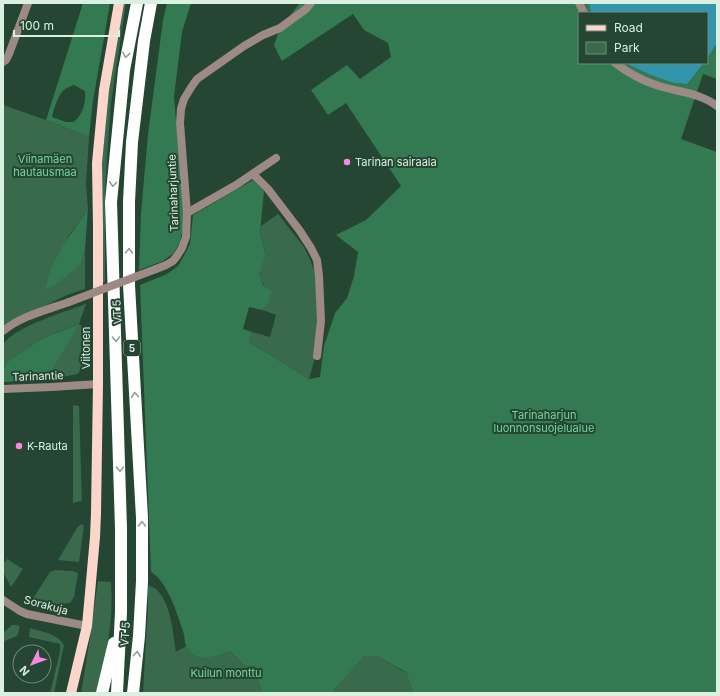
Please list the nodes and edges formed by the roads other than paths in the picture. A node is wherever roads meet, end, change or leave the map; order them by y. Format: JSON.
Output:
{"nodes":[{"id":1,"x":28,"y":3,"type":"edge"},
{"id":2,"x":119,"y":3,"type":"edge"},
{"id":3,"x":137,"y":3,"type":"edge"},
{"id":4,"x":151,"y":3,"type":"edge"},
{"id":5,"x":311,"y":3,"type":"edge"},
{"id":6,"x":579,"y":3,"type":"edge"},
{"id":7,"x":584,"y":12,"type":"edge"},
{"id":8,"x":3,"y":62,"type":"edge"},
{"id":9,"x":617,"y":64,"type":"edge"},
{"id":10,"x":717,"y":106,"type":"edge"},
{"id":11,"x":276,"y":158,"type":"dead end"},
{"id":12,"x":253,"y":174,"type":"junction"},
{"id":13,"x":187,"y":213,"type":"junction"},
{"id":14,"x":3,"y":331,"type":"edge"},
{"id":15,"x":317,"y":356,"type":"dead end"},
{"id":16,"x":98,"y":384,"type":"junction"},
{"id":17,"x":3,"y":388,"type":"edge"},
{"id":18,"x":3,"y":600,"type":"edge"},
{"id":19,"x":121,"y":612,"type":"junction"},
{"id":20,"x":87,"y":626,"type":"junction"},
{"id":21,"x":71,"y":693,"type":"edge"},
{"id":22,"x":102,"y":693,"type":"edge"},
{"id":23,"x":117,"y":693,"type":"edge"},
{"id":24,"x":134,"y":693,"type":"edge"}],
"edges":[{"from":1,"to":8,"type":"street"},
{"from":2,"to":16,"type":"main road","name":"Viitonen"},
{"from":3,"to":19,"type":"highway","name":"VT 5","number":"5","one_way":true},
{"from":24,"to":4,"type":"highway","name":"VT 5","number":"5","one_way":true},
{"from":5,"to":13,"type":"street","name":"Tarinaharjuntie"},
{"from":6,"to":7,"type":"street"},
{"from":9,"to":10,"type":"street"},
{"from":11,"to":12,"type":"street"},
{"from":12,"to":13,"type":"street"},
{"from":12,"to":15,"type":"street"},
{"from":13,"to":14,"type":"street","name":"Tarinaharjuntie","bridge":true},
{"from":16,"to":17,"type":"street","name":"Tarinantie"},
{"from":16,"to":20,"type":"main road","name":"Viitonen"},
{"from":18,"to":20,"type":"street","name":"Sorakuja"},
{"from":19,"to":22,"type":"highway"},
{"from":19,"to":23,"type":"highway","name":"VT 5","number":"5"},
{"from":20,"to":21,"type":"main road","name":"Viitonen"}]}
